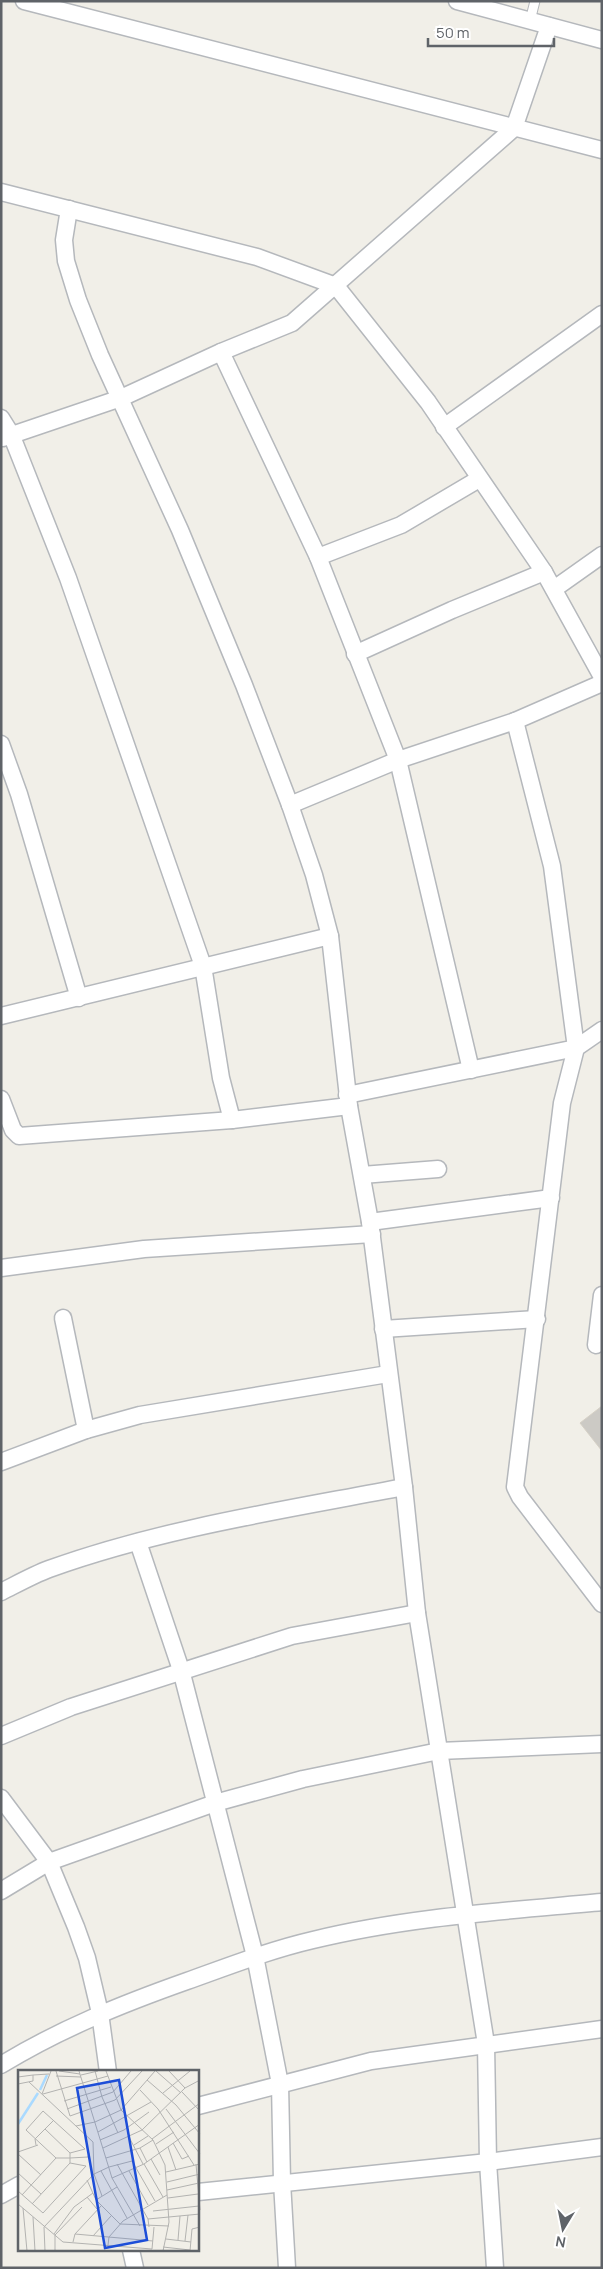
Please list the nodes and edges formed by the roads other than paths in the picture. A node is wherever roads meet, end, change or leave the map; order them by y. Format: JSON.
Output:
{"nodes":[{"id":1,"x":24,"y":1,"type":"edge"},
{"id":2,"x":458,"y":1,"type":"edge"},
{"id":3,"x":535,"y":1,"type":"edge"},
{"id":4,"x":530,"y":21,"type":"junction"},
{"id":5,"x":548,"y":26,"type":"junction"},
{"id":6,"x":602,"y":40,"type":"edge"},
{"id":7,"x":514,"y":128,"type":"junction"},
{"id":8,"x":602,"y":150,"type":"edge"},
{"id":9,"x":1,"y":192,"type":"edge"},
{"id":10,"x":69,"y":209,"type":"junction"},
{"id":11,"x":336,"y":286,"type":"junction"},
{"id":12,"x":602,"y":314,"type":"edge"},
{"id":13,"x":222,"y":352,"type":"junction"},
{"id":14,"x":121,"y":398,"type":"junction"},
{"id":15,"x":1,"y":418,"type":"edge"},
{"id":16,"x":444,"y":427,"type":"junction"},
{"id":17,"x":6,"y":437,"type":"edge"},
{"id":18,"x":479,"y":479,"type":"junction"},
{"id":19,"x":602,"y":555,"type":"edge"},
{"id":20,"x":318,"y":557,"type":"junction"},
{"id":21,"x":544,"y":572,"type":"junction"},
{"id":22,"x":554,"y":589,"type":"junction"},
{"id":23,"x":355,"y":654,"type":"junction"},
{"id":24,"x":602,"y":677,"type":"edge"},
{"id":25,"x":602,"y":683,"type":"edge"},
{"id":26,"x":515,"y":721,"type":"junction"},
{"id":27,"x":1,"y":744,"type":"edge"},
{"id":28,"x":398,"y":760,"type":"junction"},
{"id":29,"x":290,"y":805,"type":"junction"},
{"id":30,"x":330,"y":936,"type":"junction"},
{"id":31,"x":203,"y":966,"type":"junction"},
{"id":32,"x":79,"y":998,"type":"junction"},
{"id":33,"x":1,"y":1016,"type":"edge"},
{"id":34,"x":602,"y":1030,"type":"edge"},
{"id":35,"x":576,"y":1048,"type":"junction"},
{"id":36,"x":471,"y":1070,"type":"junction"},
{"id":37,"x":1,"y":1099,"type":"edge"},
{"id":38,"x":348,"y":1100,"type":"junction"},
{"id":39,"x":232,"y":1120,"type":"junction"},
{"id":40,"x":438,"y":1168,"type":"dead end"},
{"id":41,"x":362,"y":1175,"type":"junction"},
{"id":42,"x":551,"y":1198,"type":"junction"},
{"id":43,"x":371,"y":1228,"type":"junction"},
{"id":44,"x":1,"y":1268,"type":"edge"},
{"id":45,"x":602,"y":1295,"type":"edge"},
{"id":46,"x":63,"y":1318,"type":"dead end"},
{"id":47,"x":537,"y":1319,"type":"junction"},
{"id":48,"x":383,"y":1329,"type":"junction"},
{"id":49,"x":596,"y":1345,"type":"dead end"},
{"id":50,"x":388,"y":1374,"type":"junction"},
{"id":51,"x":86,"y":1430,"type":"junction"},
{"id":52,"x":1,"y":1462,"type":"edge"},
{"id":53,"x":404,"y":1487,"type":"junction"},
{"id":54,"x":138,"y":1542,"type":"junction"},
{"id":55,"x":1,"y":1592,"type":"edge"},
{"id":56,"x":602,"y":1604,"type":"edge"},
{"id":57,"x":416,"y":1613,"type":"junction"},
{"id":58,"x":181,"y":1670,"type":"junction"},
{"id":59,"x":1,"y":1736,"type":"edge"},
{"id":60,"x":602,"y":1744,"type":"edge"},
{"id":61,"x":439,"y":1751,"type":"junction"},
{"id":62,"x":1,"y":1798,"type":"edge"},
{"id":63,"x":215,"y":1803,"type":"junction"},
{"id":64,"x":50,"y":1862,"type":"junction"},
{"id":65,"x":1,"y":1891,"type":"edge"},
{"id":66,"x":602,"y":1902,"type":"edge"},
{"id":67,"x":466,"y":1915,"type":"junction"},
{"id":68,"x":255,"y":1956,"type":"junction"},
{"id":69,"x":100,"y":2013,"type":"junction"},
{"id":70,"x":602,"y":2028,"type":"edge"},
{"id":71,"x":486,"y":2044,"type":"junction"},
{"id":72,"x":1,"y":2065,"type":"edge"},
{"id":73,"x":108,"y":2070,"type":"edge"},
{"id":74,"x":280,"y":2084,"type":"junction"},
{"id":75,"x":199,"y":2106,"type":"edge"},
{"id":76,"x":602,"y":2147,"type":"edge"},
{"id":77,"x":488,"y":2162,"type":"junction"},
{"id":78,"x":282,"y":2182,"type":"junction"},
{"id":79,"x":18,"y":2186,"type":"edge"},
{"id":80,"x":199,"y":2192,"type":"edge"},
{"id":81,"x":1,"y":2195,"type":"edge"},
{"id":82,"x":132,"y":2252,"type":"edge"},
{"id":83,"x":135,"y":2268,"type":"edge"},
{"id":84,"x":287,"y":2268,"type":"edge"},
{"id":85,"x":495,"y":2268,"type":"edge"}],
"edges":[{"from":1,"to":7,"type":"street"},
{"from":2,"to":4,"type":"street"},
{"from":3,"to":4,"type":"lane"},
{"from":4,"to":5,"type":"street"},
{"from":5,"to":6,"type":"street"},
{"from":5,"to":7,"type":"street"},
{"from":7,"to":8,"type":"street"},
{"from":7,"to":11,"type":"street"},
{"from":9,"to":10,"type":"street"},
{"from":10,"to":11,"type":"street"},
{"from":10,"to":14,"type":"street"},
{"from":11,"to":13,"type":"street"},
{"from":11,"to":16,"type":"street"},
{"from":12,"to":16,"type":"street"},
{"from":13,"to":14,"type":"street"},
{"from":13,"to":20,"type":"street"},
{"from":14,"to":17,"type":"street"},
{"from":14,"to":29,"type":"street"},
{"from":15,"to":17,"type":"street"},
{"from":16,"to":18,"type":"street"},
{"from":17,"to":31,"type":"street"},
{"from":18,"to":20,"type":"street"},
{"from":18,"to":21,"type":"street"},
{"from":19,"to":22,"type":"street"},
{"from":20,"to":23,"type":"street"},
{"from":21,"to":22,"type":"street"},
{"from":21,"to":23,"type":"street"},
{"from":22,"to":24,"type":"street"},
{"from":23,"to":28,"type":"street"},
{"from":25,"to":26,"type":"street"},
{"from":26,"to":28,"type":"street"},
{"from":26,"to":35,"type":"street"},
{"from":27,"to":32,"type":"street"},
{"from":28,"to":29,"type":"street"},
{"from":28,"to":36,"type":"street"},
{"from":29,"to":30,"type":"street"},
{"from":30,"to":31,"type":"street"},
{"from":30,"to":38,"type":"street"},
{"from":31,"to":32,"type":"street"},
{"from":31,"to":39,"type":"street"},
{"from":32,"to":33,"type":"street"},
{"from":34,"to":35,"type":"street"},
{"from":35,"to":36,"type":"street"},
{"from":35,"to":42,"type":"street"},
{"from":36,"to":38,"type":"street"},
{"from":37,"to":39,"type":"street"},
{"from":38,"to":39,"type":"street"},
{"from":38,"to":41,"type":"street"},
{"from":40,"to":41,"type":"street"},
{"from":41,"to":43,"type":"street"},
{"from":42,"to":43,"type":"street"},
{"from":42,"to":47,"type":"street"},
{"from":43,"to":44,"type":"street"},
{"from":43,"to":48,"type":"street"},
{"from":45,"to":49,"type":"street"},
{"from":46,"to":51,"type":"street"},
{"from":47,"to":48,"type":"street"},
{"from":47,"to":56,"type":"street"},
{"from":48,"to":50,"type":"street"},
{"from":50,"to":51,"type":"street"},
{"from":50,"to":53,"type":"street"},
{"from":51,"to":52,"type":"street"},
{"from":53,"to":54,"type":"street"},
{"from":53,"to":57,"type":"street"},
{"from":54,"to":55,"type":"street"},
{"from":54,"to":58,"type":"street"},
{"from":57,"to":58,"type":"street"},
{"from":57,"to":61,"type":"street"},
{"from":58,"to":59,"type":"street"},
{"from":58,"to":63,"type":"street"},
{"from":60,"to":61,"type":"street"},
{"from":61,"to":63,"type":"street"},
{"from":61,"to":67,"type":"street"},
{"from":62,"to":64,"type":"street"},
{"from":63,"to":64,"type":"street"},
{"from":63,"to":68,"type":"street"},
{"from":64,"to":65,"type":"street"},
{"from":64,"to":69,"type":"street"},
{"from":66,"to":67,"type":"street"},
{"from":67,"to":68,"type":"street"},
{"from":67,"to":71,"type":"street"},
{"from":68,"to":69,"type":"street"},
{"from":68,"to":74,"type":"street"},
{"from":69,"to":72,"type":"street"},
{"from":69,"to":73,"type":"street"},
{"from":70,"to":71,"type":"street"},
{"from":71,"to":74,"type":"street"},
{"from":71,"to":77,"type":"street"},
{"from":74,"to":75,"type":"street"},
{"from":74,"to":78,"type":"street"},
{"from":76,"to":77,"type":"street"},
{"from":77,"to":78,"type":"street"},
{"from":77,"to":85,"type":"street"},
{"from":78,"to":80,"type":"street"},
{"from":78,"to":84,"type":"street"},
{"from":79,"to":81,"type":"street"},
{"from":82,"to":83,"type":"street"}]}
